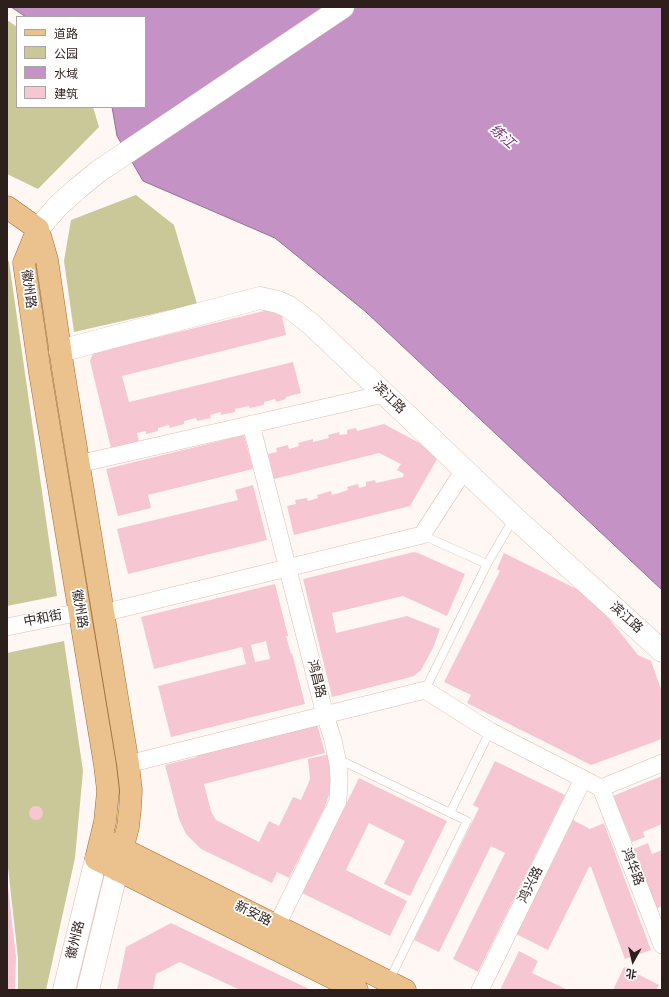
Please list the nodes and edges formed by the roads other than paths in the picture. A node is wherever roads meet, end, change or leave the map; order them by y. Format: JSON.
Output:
{"nodes":[{"id":1,"x":343,"y":7,"type":"edge"},
{"id":2,"x":8,"y":208,"type":"edge"},
{"id":3,"x":38,"y":229,"type":"junction"},
{"id":4,"x":60,"y":351,"type":"junction"},
{"id":5,"x":384,"y":394,"type":"junction"},
{"id":6,"x":251,"y":424,"type":"junction"},
{"id":7,"x":78,"y":464,"type":"junction"},
{"id":8,"x":464,"y":470,"type":"junction"},
{"id":9,"x":514,"y":518,"type":"junction"},
{"id":10,"x":422,"y":535,"type":"junction"},
{"id":11,"x":487,"y":564,"type":"junction"},
{"id":12,"x":288,"y":568,"type":"junction"},
{"id":13,"x":80,"y":612,"type":"junction"},
{"id":14,"x":103,"y":613,"type":"junction"},
{"id":15,"x":7,"y":627,"type":"edge"},
{"id":16,"x":662,"y":651,"type":"edge"},
{"id":17,"x":425,"y":690,"type":"junction"},
{"id":18,"x":325,"y":715,"type":"junction"},
{"id":19,"x":490,"y":731,"type":"junction"},
{"id":20,"x":336,"y":758,"type":"junction"},
{"id":21,"x":662,"y":763,"type":"edge"},
{"id":22,"x":128,"y":764,"type":"junction"},
{"id":23,"x":583,"y":779,"type":"junction"},
{"id":24,"x":601,"y":788,"type":"junction"},
{"id":25,"x":450,"y":813,"type":"junction"},
{"id":26,"x":101,"y":838,"type":"junction"},
{"id":27,"x":122,"y":848,"type":"junction"},
{"id":28,"x":96,"y":859,"type":"junction"},
{"id":29,"x":117,"y":870,"type":"junction"},
{"id":30,"x":277,"y":926,"type":"junction"},
{"id":31,"x":662,"y":945,"type":"edge"},
{"id":32,"x":397,"y":986,"type":"edge"},
{"id":33,"x":64,"y":990,"type":"edge"},
{"id":34,"x":88,"y":990,"type":"edge"},
{"id":35,"x":357,"y":990,"type":"edge"},
{"id":36,"x":480,"y":990,"type":"edge"}],
"edges":[{"from":1,"to":3,"type":"street"},
{"from":2,"to":3,"type":"main road"},
{"from":3,"to":4,"type":"main road","name":"徽州路"},
{"from":3,"to":13,"type":"main road","name":"徽州路"},
{"from":4,"to":5,"type":"street","name":"滨江路"},
{"from":4,"to":7,"type":"main road","name":"徽州路"},
{"from":5,"to":6,"type":"street"},
{"from":5,"to":8,"type":"street","name":"滨江路"},
{"from":6,"to":7,"type":"street"},
{"from":6,"to":12,"type":"street","name":"鸿昌路"},
{"from":7,"to":14,"type":"main road","name":"徽州路"},
{"from":8,"to":9,"type":"street","name":"滨江路"},
{"from":8,"to":10,"type":"street"},
{"from":9,"to":11,"type":"lane"},
{"from":9,"to":16,"type":"street","name":"滨江路"},
{"from":10,"to":11,"type":"lane"},
{"from":10,"to":12,"type":"street"},
{"from":11,"to":17,"type":"lane"},
{"from":12,"to":14,"type":"street"},
{"from":12,"to":18,"type":"street","name":"鸿昌路"},
{"from":13,"to":15,"type":"street","name":"中和街"},
{"from":13,"to":26,"type":"main road","name":"徽州路"},
{"from":14,"to":22,"type":"main road","name":"徽州路"},
{"from":17,"to":18,"type":"street"},
{"from":17,"to":19,"type":"street"},
{"from":18,"to":20,"type":"street","name":"鸿昌路"},
{"from":18,"to":22,"type":"street"},
{"from":19,"to":23,"type":"street"},
{"from":19,"to":25,"type":"lane"},
{"from":20,"to":25,"type":"lane"},
{"from":20,"to":30,"type":"street","name":"鸿昌路"},
{"from":21,"to":24,"type":"street"},
{"from":22,"to":27,"type":"main road","name":"徽州路"},
{"from":23,"to":24,"type":"street"},
{"from":23,"to":36,"type":"street","name":"鸿兴路"},
{"from":24,"to":31,"type":"street","name":"鸿华路"},
{"from":25,"to":32,"type":"lane"},
{"from":26,"to":27,"type":"main road","name":"新安路"},
{"from":26,"to":28,"type":"main road","name":"徽州路"},
{"from":27,"to":29,"type":"main road","name":"徽州路"},
{"from":27,"to":30,"type":"main road","name":"新安路"},
{"from":28,"to":29,"type":"main road","name":"新安路"},
{"from":28,"to":33,"type":"street","name":"徽州路"},
{"from":29,"to":34,"type":"street","name":"徽州路"},
{"from":29,"to":35,"type":"main road","name":"新安路"},
{"from":30,"to":32,"type":"main road","name":"新安路"}]}
